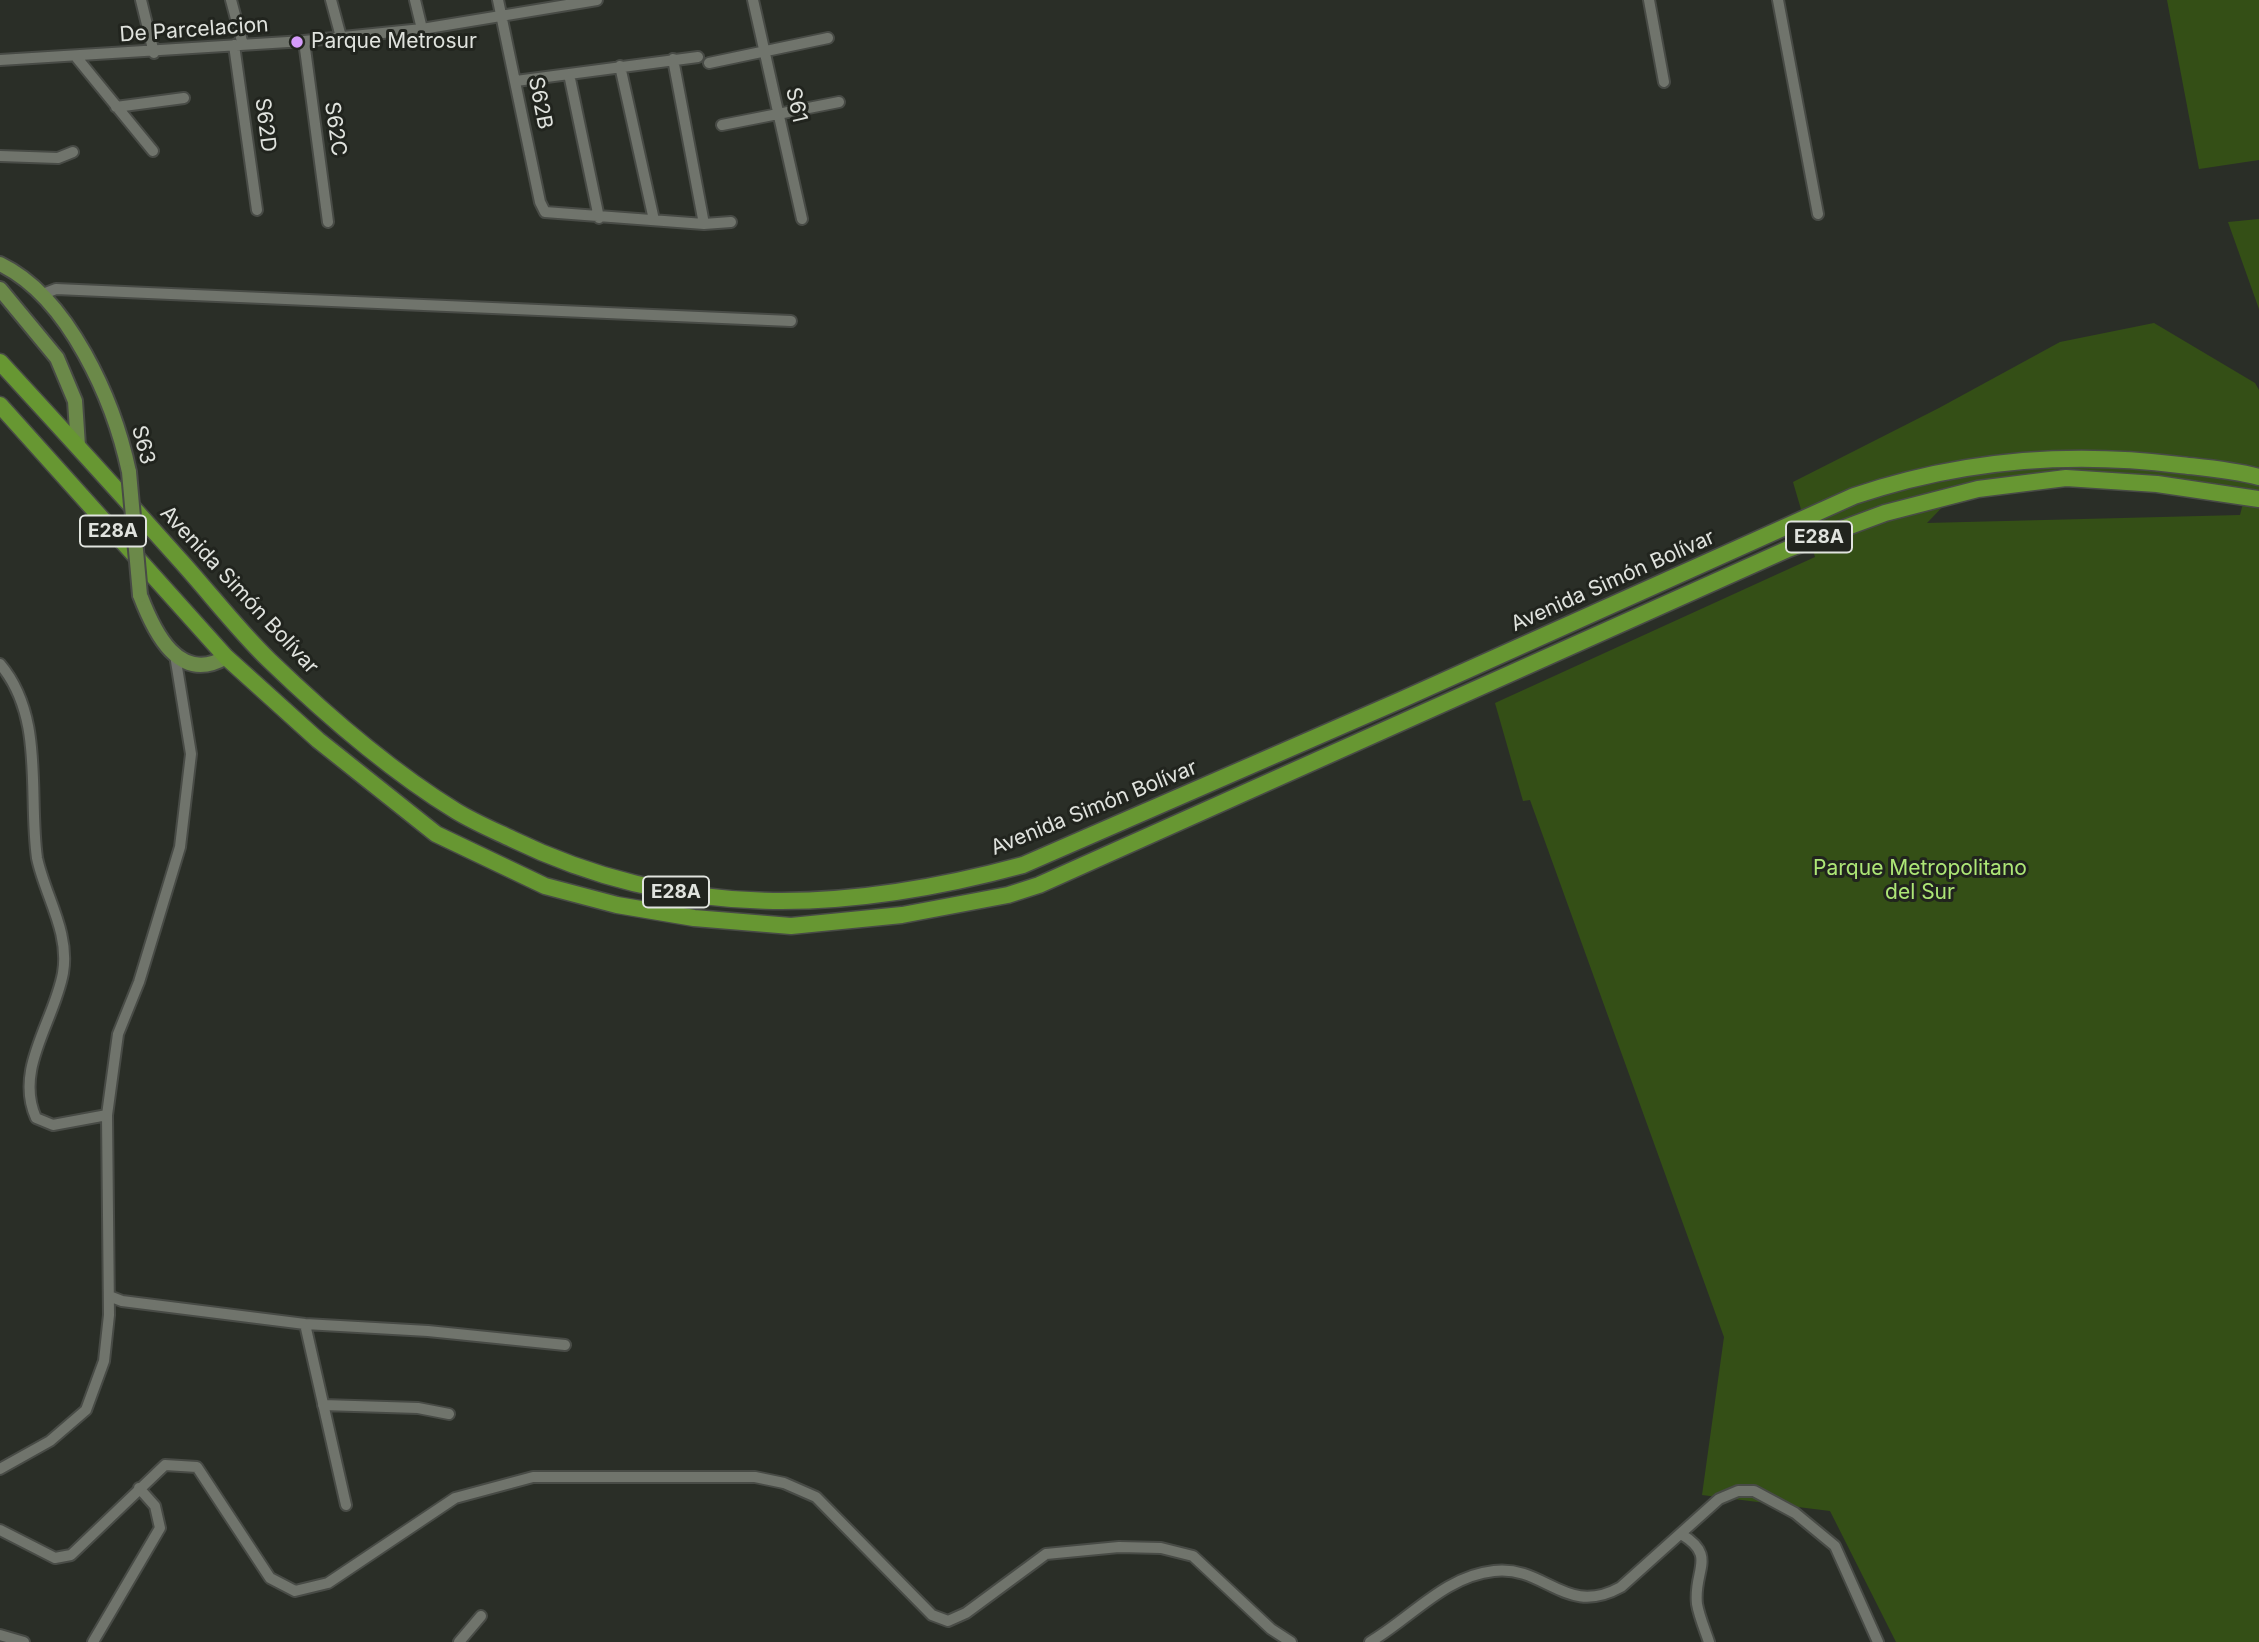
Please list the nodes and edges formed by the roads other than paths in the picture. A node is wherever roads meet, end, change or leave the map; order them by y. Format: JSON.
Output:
{"nodes":[{"id":1,"x":141,"y":0,"type":"edge"},
{"id":2,"x":231,"y":0,"type":"edge"},
{"id":3,"x":331,"y":0,"type":"edge"},
{"id":4,"x":415,"y":0,"type":"edge"},
{"id":5,"x":498,"y":0,"type":"edge"},
{"id":6,"x":597,"y":0,"type":"edge"},
{"id":7,"x":753,"y":0,"type":"edge"},
{"id":8,"x":1649,"y":0,"type":"edge"},
{"id":9,"x":1777,"y":0,"type":"edge"},
{"id":10,"x":502,"y":16,"type":"junction"},
{"id":11,"x":422,"y":29,"type":"junction"},
{"id":12,"x":341,"y":37,"type":"junction"},
{"id":13,"x":828,"y":38,"type":"dead end"},
{"id":14,"x":303,"y":41,"type":"junction"},
{"id":15,"x":238,"y":45,"type":"junction"},
{"id":16,"x":765,"y":52,"type":"junction"},
{"id":17,"x":153,"y":53,"type":"junction"},
{"id":18,"x":698,"y":57,"type":"dead end"},
{"id":19,"x":77,"y":58,"type":"junction"},
{"id":20,"x":673,"y":59,"type":"junction"},
{"id":21,"x":0,"y":60,"type":"edge"},
{"id":22,"x":709,"y":63,"type":"dead end"},
{"id":23,"x":620,"y":66,"type":"junction"},
{"id":24,"x":569,"y":74,"type":"junction"},
{"id":25,"x":516,"y":81,"type":"junction"},
{"id":26,"x":1664,"y":82,"type":"dead end"},
{"id":27,"x":184,"y":97,"type":"dead end"},
{"id":28,"x":839,"y":102,"type":"dead end"},
{"id":29,"x":116,"y":107,"type":"junction"},
{"id":30,"x":778,"y":114,"type":"junction"},
{"id":31,"x":722,"y":125,"type":"dead end"},
{"id":32,"x":153,"y":151,"type":"dead end"},
{"id":33,"x":73,"y":152,"type":"dead end"},
{"id":34,"x":0,"y":156,"type":"edge"},
{"id":35,"x":257,"y":210,"type":"dead end"},
{"id":36,"x":1818,"y":214,"type":"dead end"},
{"id":37,"x":599,"y":218,"type":"junction"},
{"id":38,"x":802,"y":219,"type":"dead end"},
{"id":39,"x":654,"y":220,"type":"junction"},
{"id":40,"x":328,"y":222,"type":"dead end"},
{"id":41,"x":731,"y":222,"type":"dead end"},
{"id":42,"x":704,"y":224,"type":"junction"},
{"id":43,"x":0,"y":264,"type":"edge"},
{"id":44,"x":0,"y":289,"type":"edge"},
{"id":45,"x":43,"y":294,"type":"junction"},
{"id":46,"x":791,"y":321,"type":"dead end"},
{"id":47,"x":0,"y":362,"type":"edge"},
{"id":48,"x":0,"y":405,"type":"edge"},
{"id":49,"x":78,"y":446,"type":"junction"},
{"id":50,"x":2259,"y":477,"type":"edge"},
{"id":51,"x":2259,"y":499,"type":"edge"},
{"id":52,"x":174,"y":655,"type":"junction"},
{"id":53,"x":226,"y":657,"type":"junction"},
{"id":54,"x":0,"y":664,"type":"edge"},
{"id":55,"x":1401,"y":700,"type":"junction"},
{"id":56,"x":1409,"y":720,"type":"junction"},
{"id":57,"x":107,"y":1115,"type":"junction"},
{"id":58,"x":109,"y":1296,"type":"junction"},
{"id":59,"x":305,"y":1324,"type":"junction"},
{"id":60,"x":565,"y":1345,"type":"dead end"},
{"id":61,"x":323,"y":1405,"type":"junction"},
{"id":62,"x":449,"y":1414,"type":"dead end"},
{"id":63,"x":0,"y":1469,"type":"edge"},
{"id":64,"x":139,"y":1488,"type":"junction"},
{"id":65,"x":346,"y":1505,"type":"dead end"},
{"id":66,"x":0,"y":1530,"type":"edge"},
{"id":67,"x":1681,"y":1534,"type":"junction"},
{"id":68,"x":481,"y":1616,"type":"dead end"},
{"id":69,"x":0,"y":1635,"type":"edge"},
{"id":70,"x":24,"y":1642,"type":"edge"},
{"id":71,"x":93,"y":1642,"type":"edge"},
{"id":72,"x":459,"y":1642,"type":"edge"},
{"id":73,"x":1291,"y":1642,"type":"edge"},
{"id":74,"x":1370,"y":1642,"type":"edge"},
{"id":75,"x":1709,"y":1642,"type":"edge"},
{"id":76,"x":1878,"y":1642,"type":"edge"}],
"edges":[{"from":1,"to":17,"type":"street"},
{"from":2,"to":15,"type":"street","name":"S62D"},
{"from":3,"to":12,"type":"street"},
{"from":4,"to":11,"type":"street"},
{"from":5,"to":10,"type":"street","name":"S62B"},
{"from":6,"to":10,"type":"street","name":"De Parcelacion"},
{"from":7,"to":16,"type":"street","name":"S61"},
{"from":8,"to":26,"type":"street"},
{"from":9,"to":36,"type":"street"},
{"from":10,"to":11,"type":"street","name":"De Parcelacion"},
{"from":10,"to":25,"type":"street","name":"S62B"},
{"from":11,"to":12,"type":"street","name":"De Parcelacion"},
{"from":12,"to":14,"type":"street","name":"De Parcelacion"},
{"from":13,"to":16,"type":"street"},
{"from":14,"to":15,"type":"street","name":"De Parcelacion"},
{"from":14,"to":40,"type":"street","name":"S62C"},
{"from":15,"to":17,"type":"street","name":"De Parcelacion"},
{"from":15,"to":35,"type":"street","name":"S62D"},
{"from":16,"to":22,"type":"street"},
{"from":16,"to":30,"type":"street","name":"S61"},
{"from":17,"to":19,"type":"street","name":"De Parcelacion"},
{"from":18,"to":20,"type":"street"},
{"from":19,"to":21,"type":"street","name":"De Parcelacion"},
{"from":19,"to":29,"type":"street"},
{"from":20,"to":23,"type":"street"},
{"from":20,"to":42,"type":"street"},
{"from":23,"to":24,"type":"street"},
{"from":23,"to":39,"type":"street"},
{"from":24,"to":25,"type":"street"},
{"from":24,"to":37,"type":"street"},
{"from":25,"to":37,"type":"street","name":"S62B"},
{"from":27,"to":29,"type":"street"},
{"from":28,"to":30,"type":"street"},
{"from":29,"to":32,"type":"street"},
{"from":30,"to":31,"type":"street"},
{"from":30,"to":38,"type":"street","name":"S61"},
{"from":33,"to":34,"type":"street"},
{"from":37,"to":39,"type":"street"},
{"from":39,"to":42,"type":"street"},
{"from":41,"to":42,"type":"street"},
{"from":43,"to":45,"type":"main road","name":"S63"},
{"from":44,"to":49,"type":"main road"},
{"from":45,"to":46,"type":"street"},
{"from":45,"to":52,"type":"main road","name":"S63","bridge":true},
{"from":47,"to":49,"type":"highway","name":"Avenida Simón Bolívar","number":"E28A"},
{"from":48,"to":53,"type":"highway","name":"Avenida Simón Bolívar","number":"E28A"},
{"from":49,"to":55,"type":"highway","name":"Avenida Simón Bolívar","number":"E28A"},
{"from":50,"to":55,"type":"highway","name":"Avenida Simón Bolívar","number":"E28A"},
{"from":51,"to":56,"type":"highway","name":"Avenida Simón Bolívar","number":"E28A"},
{"from":52,"to":53,"type":"main road"},
{"from":52,"to":57,"type":"street"},
{"from":53,"to":56,"type":"highway","name":"Avenida Simón Bolívar","number":"E28A"},
{"from":54,"to":57,"type":"street"},
{"from":55,"to":56,"type":"highway"},
{"from":57,"to":58,"type":"street"},
{"from":58,"to":59,"type":"street"},
{"from":58,"to":63,"type":"street"},
{"from":59,"to":60,"type":"street"},
{"from":59,"to":61,"type":"street"},
{"from":61,"to":62,"type":"street"},
{"from":61,"to":65,"type":"street"},
{"from":64,"to":66,"type":"street"},
{"from":64,"to":71,"type":"street"},
{"from":64,"to":73,"type":"street"},
{"from":67,"to":74,"type":"street"},
{"from":67,"to":75,"type":"street"},
{"from":67,"to":76,"type":"street"},
{"from":68,"to":72,"type":"street"},
{"from":69,"to":70,"type":"street"}]}
